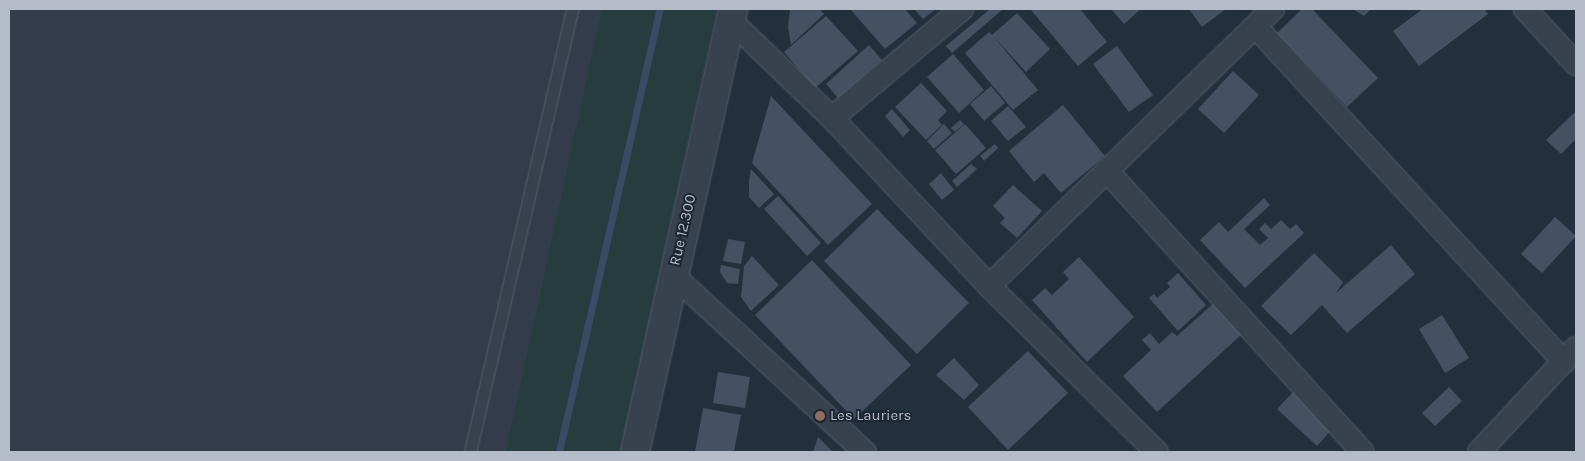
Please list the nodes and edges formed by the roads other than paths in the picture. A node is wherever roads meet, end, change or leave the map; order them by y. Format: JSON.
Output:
{"nodes":[{"id":1,"x":572,"y":9,"type":"edge"},
{"id":2,"x":962,"y":9,"type":"edge"},
{"id":3,"x":1273,"y":9,"type":"edge"},
{"id":4,"x":1525,"y":9,"type":"edge"},
{"id":5,"x":731,"y":14,"type":"edge"},
{"id":6,"x":1256,"y":27,"type":"junction"},
{"id":7,"x":1576,"y":64,"type":"edge"},
{"id":8,"x":832,"y":118,"type":"junction"},
{"id":9,"x":1107,"y":171,"type":"junction"},
{"id":10,"x":673,"y":275,"type":"junction"},
{"id":11,"x":989,"y":286,"type":"junction"},
{"id":12,"x":1570,"y":355,"type":"edge"},
{"id":13,"x":847,"y":444,"type":"edge"},
{"id":14,"x":470,"y":452,"type":"edge"},
{"id":15,"x":635,"y":452,"type":"edge"},
{"id":16,"x":865,"y":452,"type":"edge"},
{"id":17,"x":1157,"y":452,"type":"edge"},
{"id":18,"x":1363,"y":452,"type":"edge"},
{"id":19,"x":1479,"y":452,"type":"edge"}],
"edges":[{"from":1,"to":14,"type":"lane"},
{"from":2,"to":8,"type":"street"},
{"from":3,"to":6,"type":"street"},
{"from":4,"to":7,"type":"street"},
{"from":5,"to":8,"type":"street"},
{"from":5,"to":10,"type":"street","name":"Rue 12.300"},
{"from":6,"to":9,"type":"street"},
{"from":6,"to":12,"type":"street"},
{"from":8,"to":11,"type":"street"},
{"from":9,"to":11,"type":"street"},
{"from":9,"to":18,"type":"street"},
{"from":10,"to":13,"type":"street"},
{"from":10,"to":15,"type":"street","name":"Rue 12.300"},
{"from":11,"to":17,"type":"street"},
{"from":12,"to":19,"type":"street"},
{"from":13,"to":16,"type":"street"}]}
